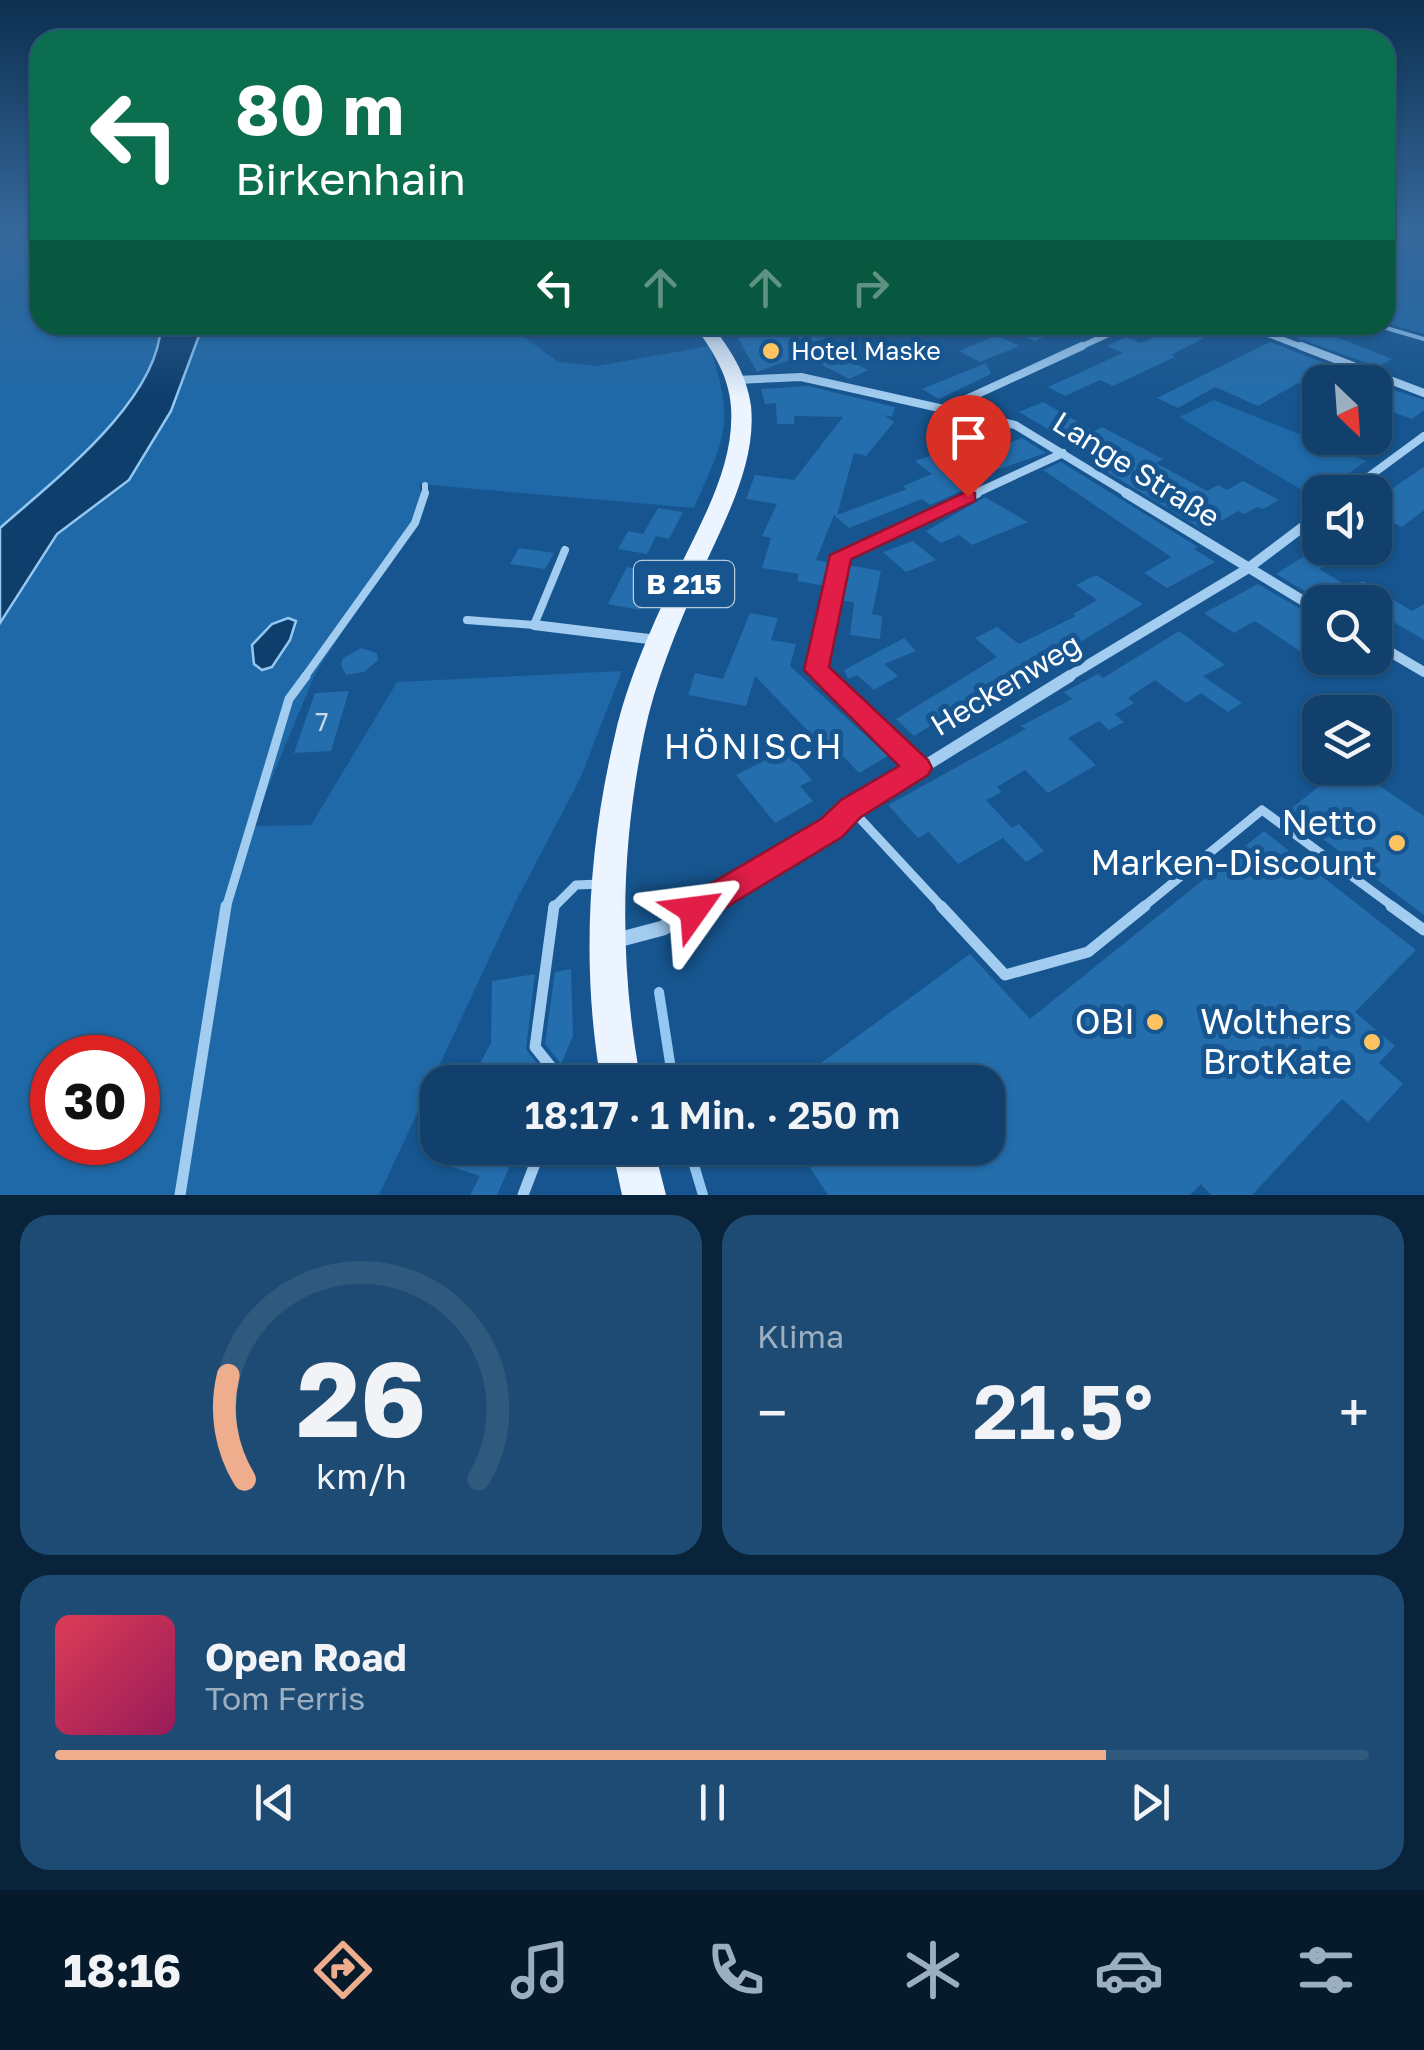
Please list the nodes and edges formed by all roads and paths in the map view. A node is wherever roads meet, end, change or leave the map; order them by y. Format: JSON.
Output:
{"nodes":[{"id":1,"x":708,"y":335,"type":"edge"},
{"id":2,"x":1106,"y":335,"type":"edge"},
{"id":3,"x":1271,"y":335,"type":"edge"},
{"id":4,"x":736,"y":380,"type":"junction"},
{"id":5,"x":1424,"y":393,"type":"edge"},
{"id":6,"x":945,"y":409,"type":"junction"},
{"id":7,"x":1424,"y":436,"type":"edge"},
{"id":8,"x":1413,"y":446,"type":"junction"},
{"id":9,"x":1424,"y":452,"type":"edge"},
{"id":10,"x":1063,"y":454,"type":"junction"},
{"id":11,"x":1372,"y":475,"type":"edge"},
{"id":12,"x":425,"y":485,"type":"dead end"},
{"id":13,"x":1302,"y":527,"type":"edge"},
{"id":14,"x":565,"y":550,"type":"dead end"},
{"id":15,"x":1246,"y":569,"type":"junction"},
{"id":16,"x":1302,"y":601,"type":"edge"},
{"id":17,"x":467,"y":620,"type":"dead end"},
{"id":18,"x":534,"y":625,"type":"junction"},
{"id":19,"x":660,"y":640,"type":"junction"},
{"id":20,"x":1392,"y":653,"type":"edge"},
{"id":21,"x":1424,"y":672,"type":"edge"},
{"id":22,"x":918,"y":768,"type":"junction"},
{"id":23,"x":851,"y":808,"type":"junction"},
{"id":24,"x":609,"y":884,"type":"junction"},
{"id":25,"x":1424,"y":930,"type":"edge"},
{"id":26,"x":608,"y":942,"type":"junction"},
{"id":27,"x":549,"y":1065,"type":"edge"},
{"id":28,"x":619,"y":1065,"type":"edge"},
{"id":29,"x":535,"y":1165,"type":"edge"},
{"id":30,"x":637,"y":1165,"type":"edge"},
{"id":31,"x":180,"y":1195,"type":"edge"},
{"id":32,"x":524,"y":1195,"type":"edge"},
{"id":33,"x":644,"y":1195,"type":"edge"}],
"edges":[{"from":1,"to":4,"type":"main road","number":"B 215"},
{"from":2,"to":6,"type":"street"},
{"from":3,"to":5,"type":"street"},
{"from":4,"to":6,"type":"street","name":"Lange Straße"},
{"from":4,"to":19,"type":"main road","number":"B 215"},
{"from":6,"to":10,"type":"street","name":"Lange Straße"},
{"from":7,"to":8,"type":"street"},
{"from":8,"to":9,"type":"street"},
{"from":8,"to":11,"type":"street"},
{"from":10,"to":15,"type":"street","name":"Lange Straße"},
{"from":10,"to":22,"type":"street"},
{"from":12,"to":31,"type":"lane"},
{"from":13,"to":15,"type":"street","name":"Heckenweg"},
{"from":14,"to":18,"type":"lane"},
{"from":15,"to":16,"type":"street","name":"Lange Straße"},
{"from":15,"to":22,"type":"street","name":"Heckenweg"},
{"from":17,"to":18,"type":"lane"},
{"from":18,"to":19,"type":"street"},
{"from":19,"to":24,"type":"main road","number":"B 215"},
{"from":20,"to":21,"type":"street"},
{"from":22,"to":23,"type":"street","name":"Heckenweg"},
{"from":23,"to":25,"type":"lane"},
{"from":23,"to":26,"type":"street","name":"Heckenweg"},
{"from":24,"to":26,"type":"main road","number":"B 215"},
{"from":24,"to":27,"type":"lane"},
{"from":26,"to":28,"type":"main road","number":"B 215"},
{"from":29,"to":32,"type":"lane"},
{"from":30,"to":33,"type":"main road"}]}
